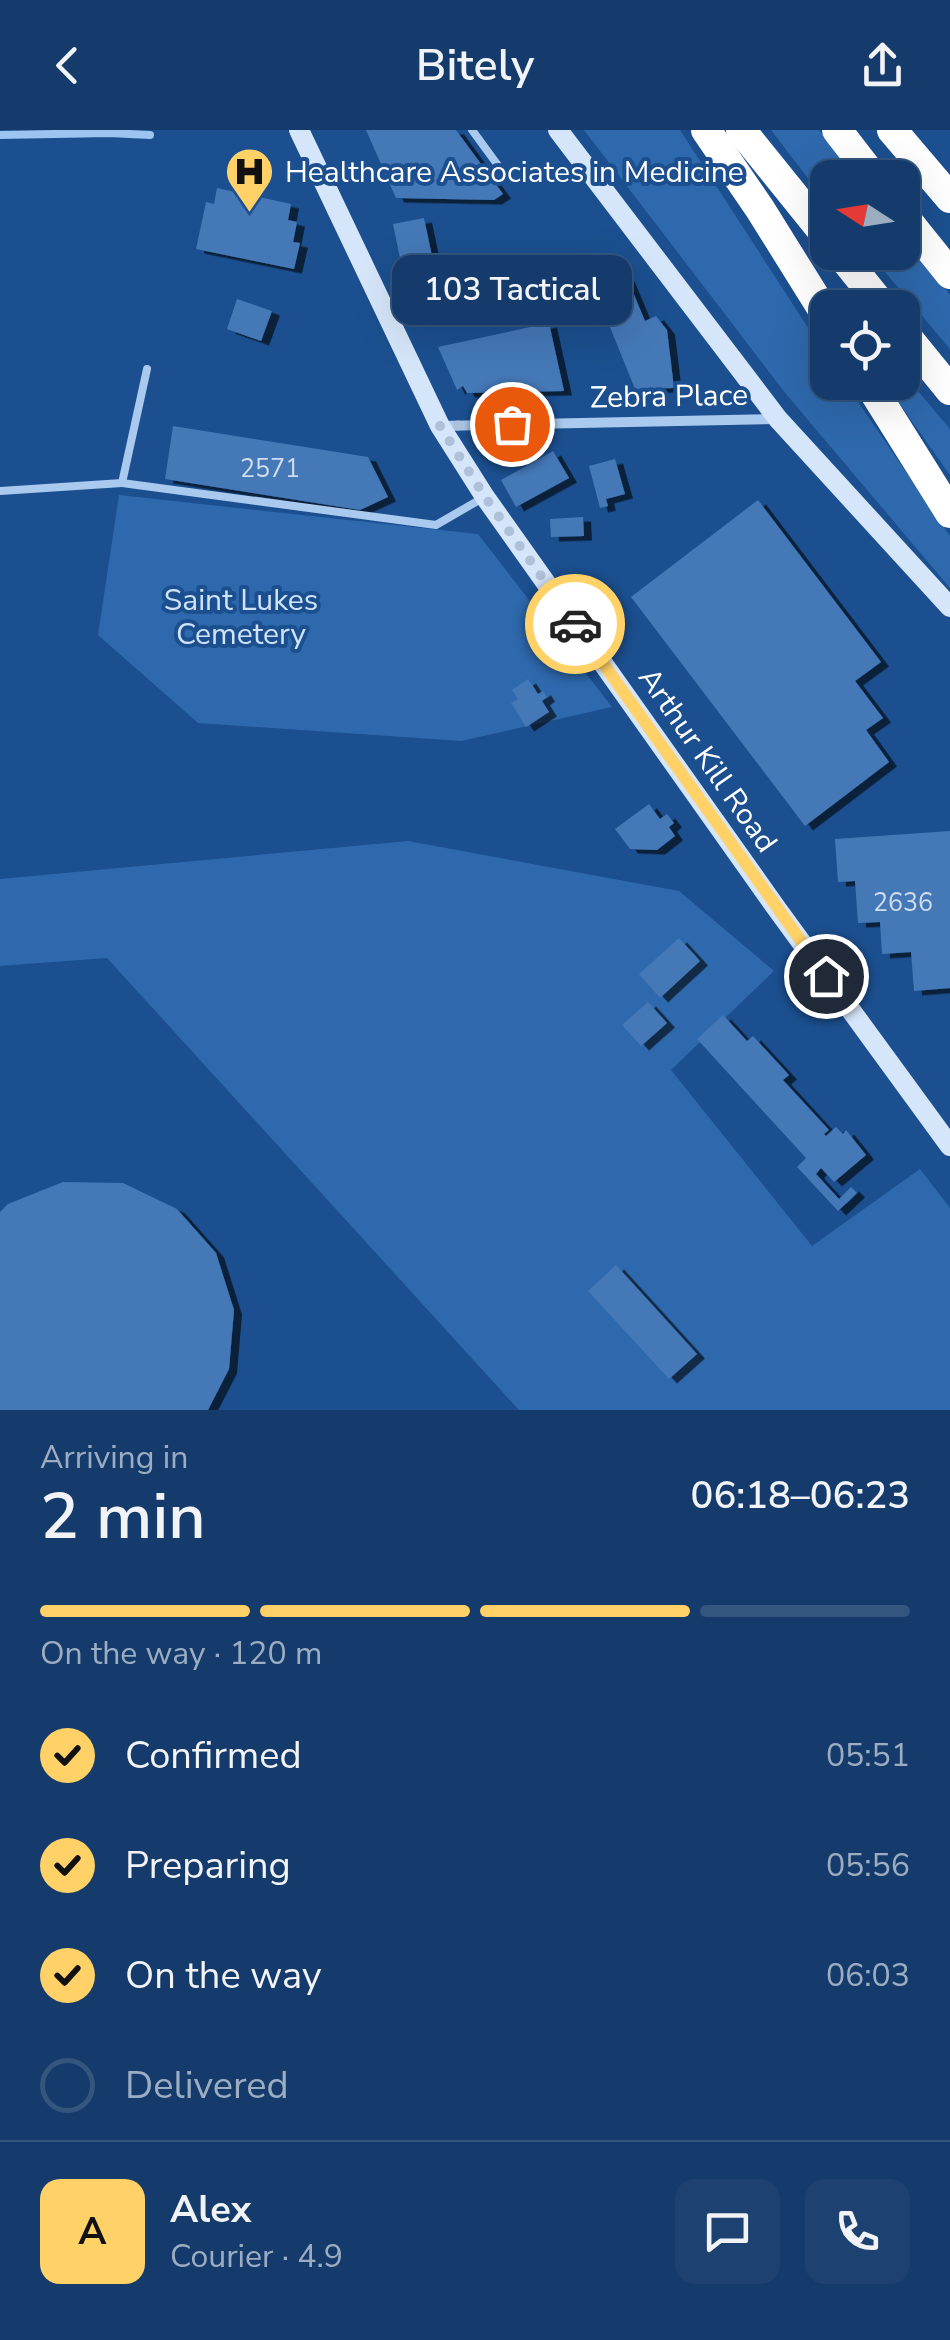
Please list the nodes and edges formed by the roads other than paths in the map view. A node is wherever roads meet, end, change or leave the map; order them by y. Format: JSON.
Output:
{"nodes":[{"id":1,"x":299,"y":130,"type":"edge"},
{"id":2,"x":472,"y":130,"type":"edge"},
{"id":3,"x":558,"y":130,"type":"edge"},
{"id":4,"x":706,"y":130,"type":"edge"},
{"id":5,"x":742,"y":130,"type":"edge"},
{"id":6,"x":837,"y":130,"type":"edge"},
{"id":7,"x":892,"y":130,"type":"edge"},
{"id":8,"x":860,"y":160,"type":"edge"},
{"id":9,"x":504,"y":175,"type":"dead end"},
{"id":10,"x":950,"y":198,"type":"edge"},
{"id":11,"x":810,"y":215,"type":"edge"},
{"id":12,"x":920,"y":236,"type":"edge"},
{"id":13,"x":853,"y":270,"type":"edge"},
{"id":14,"x":950,"y":274,"type":"edge"},
{"id":15,"x":811,"y":290,"type":"edge"},
{"id":16,"x":870,"y":290,"type":"edge"},
{"id":17,"x":920,"y":353,"type":"edge"},
{"id":18,"x":147,"y":369,"type":"dead end"},
{"id":19,"x":950,"y":390,"type":"edge"},
{"id":20,"x":879,"y":400,"type":"edge"},
{"id":21,"x":778,"y":420,"type":"junction"},
{"id":22,"x":440,"y":426,"type":"junction"},
{"id":23,"x":122,"y":483,"type":"junction"},
{"id":24,"x":0,"y":491,"type":"edge"},
{"id":25,"x":485,"y":497,"type":"junction"},
{"id":26,"x":950,"y":513,"type":"edge"},
{"id":27,"x":950,"y":607,"type":"edge"},
{"id":28,"x":950,"y":1146,"type":"edge"}],
"edges":[{"from":1,"to":22,"type":"street","name":"Arthur Kill Road"},
{"from":2,"to":9,"type":"lane"},
{"from":3,"to":21,"type":"street"},
{"from":4,"to":15,"type":"highway"},
{"from":5,"to":11,"type":"highway"},
{"from":6,"to":8,"type":"highway"},
{"from":7,"to":10,"type":"highway"},
{"from":12,"to":14,"type":"highway"},
{"from":13,"to":16,"type":"highway"},
{"from":17,"to":19,"type":"highway"},
{"from":18,"to":23,"type":"lane"},
{"from":20,"to":26,"type":"highway"},
{"from":21,"to":22,"type":"street","name":"Zebra Place"},
{"from":21,"to":27,"type":"street"},
{"from":22,"to":25,"type":"street","name":"Arthur Kill Road"},
{"from":23,"to":24,"type":"lane"},
{"from":23,"to":25,"type":"lane"},
{"from":25,"to":28,"type":"street","name":"Arthur Kill Road"}]}
